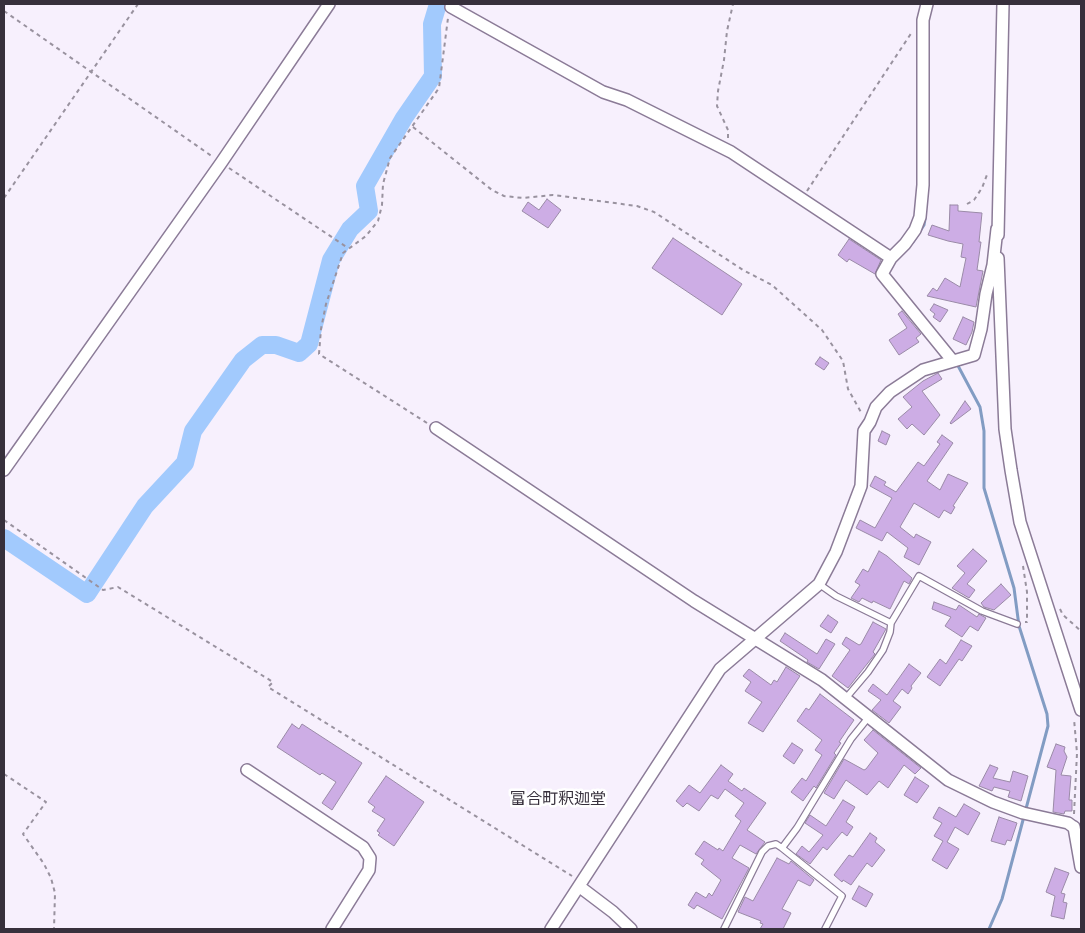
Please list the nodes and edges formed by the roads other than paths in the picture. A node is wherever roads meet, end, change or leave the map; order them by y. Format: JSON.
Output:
{"nodes":[{"id":1,"x":329,"y":4,"type":"edge"},
{"id":2,"x":927,"y":4,"type":"edge"},
{"id":3,"x":1003,"y":4,"type":"edge"},
{"id":4,"x":451,"y":7,"type":"road end"},
{"id":5,"x":997,"y":229,"type":"junction"},
{"id":6,"x":891,"y":258,"type":"junction"},
{"id":7,"x":956,"y":360,"type":"junction"},
{"id":8,"x":436,"y":428,"type":"road end"},
{"id":9,"x":4,"y":470,"type":"edge"},
{"id":10,"x":819,"y":584,"type":"junction"},
{"id":11,"x":891,"y":623,"type":"junction"},
{"id":12,"x":1019,"y":624,"type":"road end"},
{"id":13,"x":755,"y":638,"type":"junction"},
{"id":14,"x":846,"y":698,"type":"junction"},
{"id":15,"x":1078,"y":712,"type":"edge"},
{"id":16,"x":868,"y":718,"type":"junction"},
{"id":17,"x":247,"y":770,"type":"dead end"},
{"id":18,"x":782,"y":848,"type":"junction"},
{"id":19,"x":1081,"y":867,"type":"edge"},
{"id":20,"x":581,"y":885,"type":"junction"},
{"id":21,"x":332,"y":929,"type":"edge"},
{"id":22,"x":552,"y":929,"type":"edge"},
{"id":23,"x":631,"y":929,"type":"edge"},
{"id":24,"x":724,"y":929,"type":"edge"},
{"id":25,"x":825,"y":929,"type":"edge"}],
"edges":[{"from":1,"to":9,"type":"street"},
{"from":2,"to":6,"type":"street"},
{"from":3,"to":5,"type":"street"},
{"from":4,"to":6,"type":"street"},
{"from":5,"to":7,"type":"street"},
{"from":5,"to":15,"type":"street"},
{"from":6,"to":7,"type":"street"},
{"from":7,"to":10,"type":"street"},
{"from":8,"to":13,"type":"street"},
{"from":10,"to":11,"type":"lane"},
{"from":10,"to":13,"type":"street"},
{"from":11,"to":12,"type":"lane"},
{"from":11,"to":14,"type":"lane"},
{"from":13,"to":14,"type":"street"},
{"from":13,"to":20,"type":"street"},
{"from":14,"to":16,"type":"street"},
{"from":16,"to":18,"type":"lane"},
{"from":16,"to":19,"type":"street"},
{"from":17,"to":21,"type":"street"},
{"from":18,"to":24,"type":"lane"},
{"from":18,"to":25,"type":"lane"},
{"from":20,"to":22,"type":"street"},
{"from":20,"to":23,"type":"street"}]}
